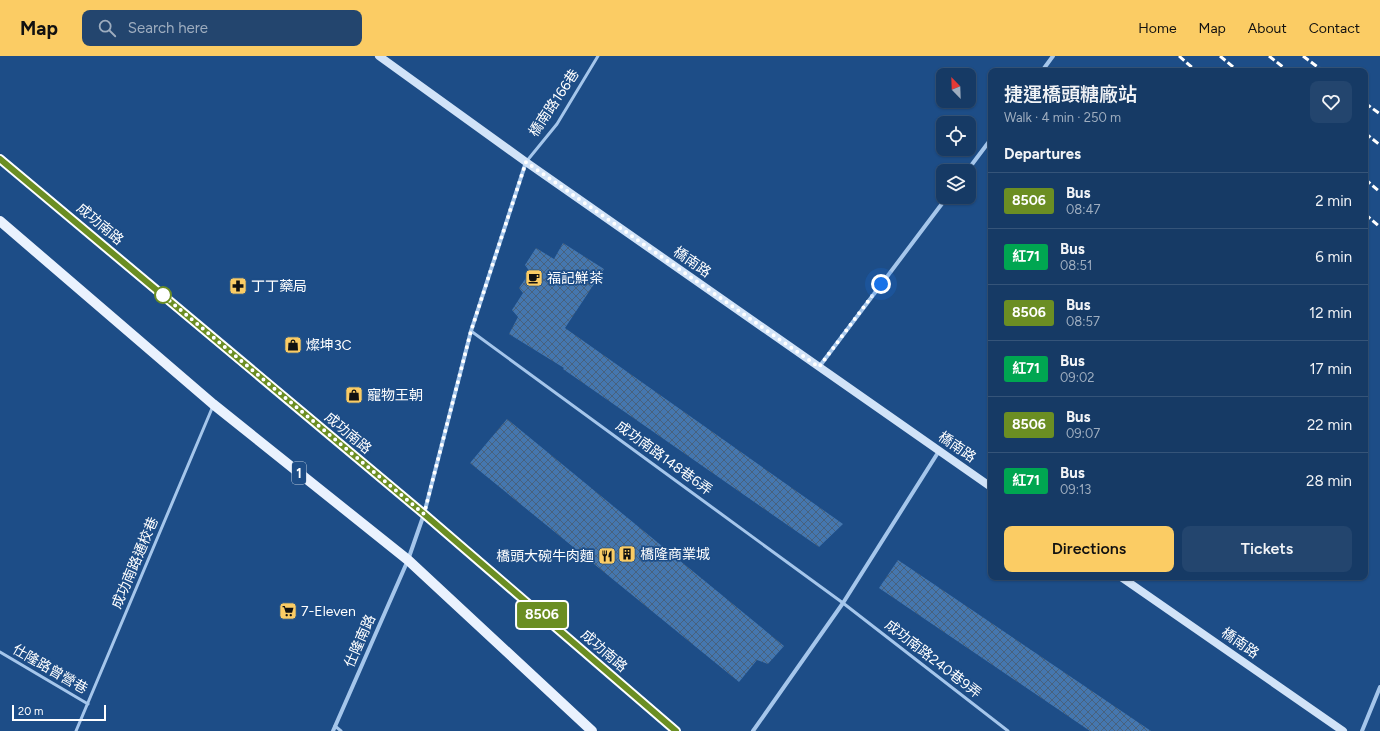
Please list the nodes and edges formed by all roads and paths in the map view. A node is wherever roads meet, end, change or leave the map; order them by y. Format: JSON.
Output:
{"nodes":[{"id":1,"x":379,"y":56,"type":"edge"},
{"id":2,"x":598,"y":56,"type":"edge"},
{"id":3,"x":1053,"y":56,"type":"edge"},
{"id":4,"x":1044,"y":68,"type":"edge"},
{"id":5,"x":988,"y":143,"type":"edge"},
{"id":6,"x":0,"y":159,"type":"edge"},
{"id":7,"x":526,"y":162,"type":"junction"},
{"id":8,"x":972,"y":164,"type":"edge"},
{"id":9,"x":942,"y":204,"type":"edge"},
{"id":10,"x":0,"y":221,"type":"edge"},
{"id":11,"x":471,"y":331,"type":"junction"},
{"id":12,"x":819,"y":367,"type":"junction"},
{"id":13,"x":214,"y":404,"type":"junction"},
{"id":14,"x":939,"y":451,"type":"junction"},
{"id":15,"x":988,"y":485,"type":"edge"},
{"id":16,"x":424,"y":514,"type":"junction"},
{"id":17,"x":408,"y":560,"type":"junction"},
{"id":18,"x":1125,"y":580,"type":"edge"},
{"id":19,"x":844,"y":603,"type":"junction"},
{"id":20,"x":0,"y":652,"type":"edge"},
{"id":21,"x":1380,"y":687,"type":"edge"},
{"id":22,"x":88,"y":704,"type":"junction"},
{"id":23,"x":335,"y":725,"type":"junction"},
{"id":24,"x":76,"y":731,"type":"edge"},
{"id":25,"x":333,"y":731,"type":"edge"},
{"id":26,"x":341,"y":731,"type":"edge"},
{"id":27,"x":592,"y":731,"type":"edge"},
{"id":28,"x":676,"y":731,"type":"edge"},
{"id":29,"x":753,"y":731,"type":"edge"},
{"id":30,"x":1008,"y":731,"type":"edge"},
{"id":31,"x":1343,"y":731,"type":"edge"},
{"id":32,"x":1362,"y":731,"type":"edge"}],
"edges":[{"from":1,"to":7,"type":"street","name":"橋南路"},
{"from":2,"to":7,"type":"lane","name":"橋南路166巷"},
{"from":3,"to":4,"type":"street"},
{"from":5,"to":8,"type":"street"},
{"from":6,"to":16,"type":"main road","name":"成功南路"},
{"from":7,"to":11,"type":"street","name":"仕隆南路"},
{"from":7,"to":12,"type":"street","name":"橋南路"},
{"from":9,"to":12,"type":"street"},
{"from":10,"to":13,"type":"main road","number":"1"},
{"from":11,"to":16,"type":"street","name":"仕隆南路"},
{"from":11,"to":19,"type":"lane","name":"成功南路148巷6弄"},
{"from":12,"to":14,"type":"street","name":"橋南路"},
{"from":13,"to":17,"type":"main road","number":"1"},
{"from":13,"to":22,"type":"lane","name":"成功南路通校巷"},
{"from":14,"to":15,"type":"street","name":"橋南路"},
{"from":14,"to":19,"type":"street"},
{"from":16,"to":17,"type":"street","name":"仕隆南路"},
{"from":16,"to":28,"type":"main road","name":"成功南路"},
{"from":17,"to":23,"type":"street","name":"仕隆南路"},
{"from":17,"to":27,"type":"main road","number":"1"},
{"from":18,"to":31,"type":"street","name":"橋南路"},
{"from":19,"to":29,"type":"street"},
{"from":19,"to":30,"type":"lane","name":"成功南路240巷9弄"},
{"from":20,"to":22,"type":"lane","name":"仕隆路曾營巷"},
{"from":21,"to":32,"type":"street"},
{"from":22,"to":24,"type":"lane","name":"成功南路通校巷"},
{"from":23,"to":25,"type":"street","name":"仕隆南路"},
{"from":23,"to":26,"type":"lane"}]}
